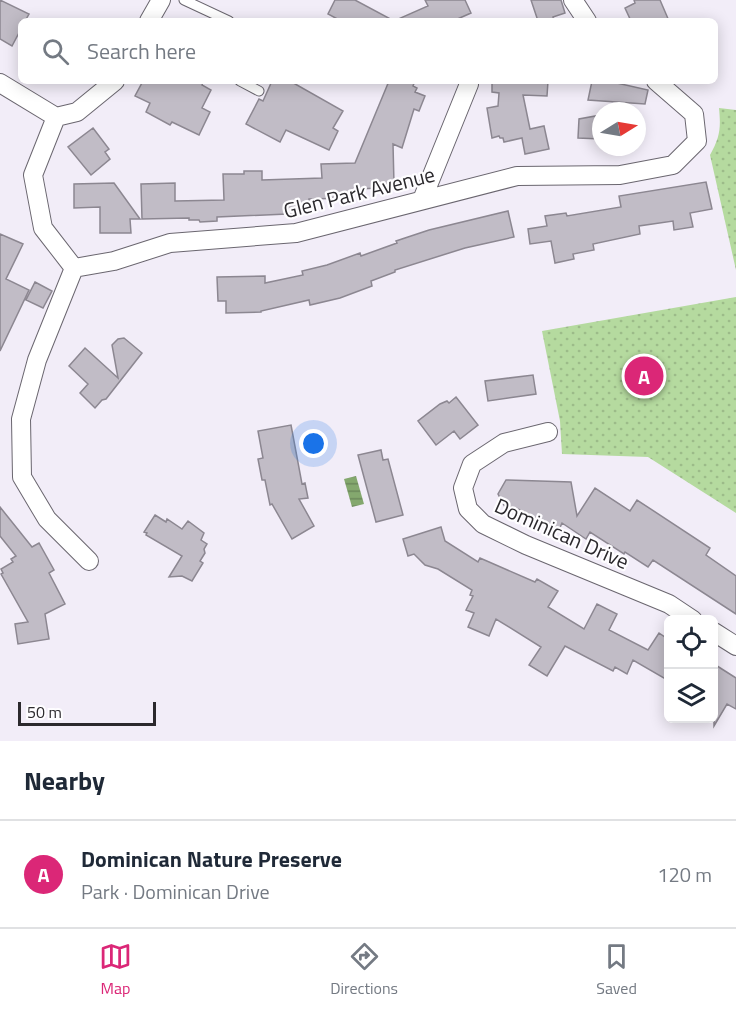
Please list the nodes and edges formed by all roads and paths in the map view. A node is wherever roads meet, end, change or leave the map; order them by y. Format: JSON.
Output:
{"nodes":[{"id":1,"x":161,"y":0,"type":"edge"},
{"id":2,"x":184,"y":0,"type":"edge"},
{"id":3,"x":573,"y":0,"type":"edge"},
{"id":4,"x":151,"y":18,"type":"edge"},
{"id":5,"x":223,"y":18,"type":"edge"},
{"id":6,"x":585,"y":18,"type":"edge"},
{"id":7,"x":0,"y":83,"type":"edge"},
{"id":8,"x":111,"y":84,"type":"edge"},
{"id":9,"x":246,"y":84,"type":"edge"},
{"id":10,"x":469,"y":84,"type":"dead end"},
{"id":11,"x":659,"y":84,"type":"edge"},
{"id":12,"x":259,"y":91,"type":"dead end"},
{"id":13,"x":56,"y":117,"type":"junction"},
{"id":14,"x":422,"y":200,"type":"junction"},
{"id":15,"x":74,"y":268,"type":"junction"},
{"id":16,"x":548,"y":432,"type":"dead end"},
{"id":17,"x":89,"y":561,"type":"dead end"},
{"id":18,"x":686,"y":615,"type":"edge"},
{"id":19,"x":718,"y":635,"type":"edge"},
{"id":20,"x":736,"y":646,"type":"edge"}],
"edges":[{"from":1,"to":4,"type":"street"},
{"from":2,"to":5,"type":"lane"},
{"from":3,"to":6,"type":"street"},
{"from":7,"to":13,"type":"street"},
{"from":8,"to":13,"type":"street"},
{"from":9,"to":12,"type":"lane"},
{"from":10,"to":14,"type":"street"},
{"from":11,"to":14,"type":"street","name":"Glen Park Avenue"},
{"from":13,"to":15,"type":"street"},
{"from":14,"to":15,"type":"street","name":"Glen Park Avenue"},
{"from":15,"to":17,"type":"street"},
{"from":16,"to":18,"type":"street","name":"Dominican Drive"},
{"from":19,"to":20,"type":"street"}]}
